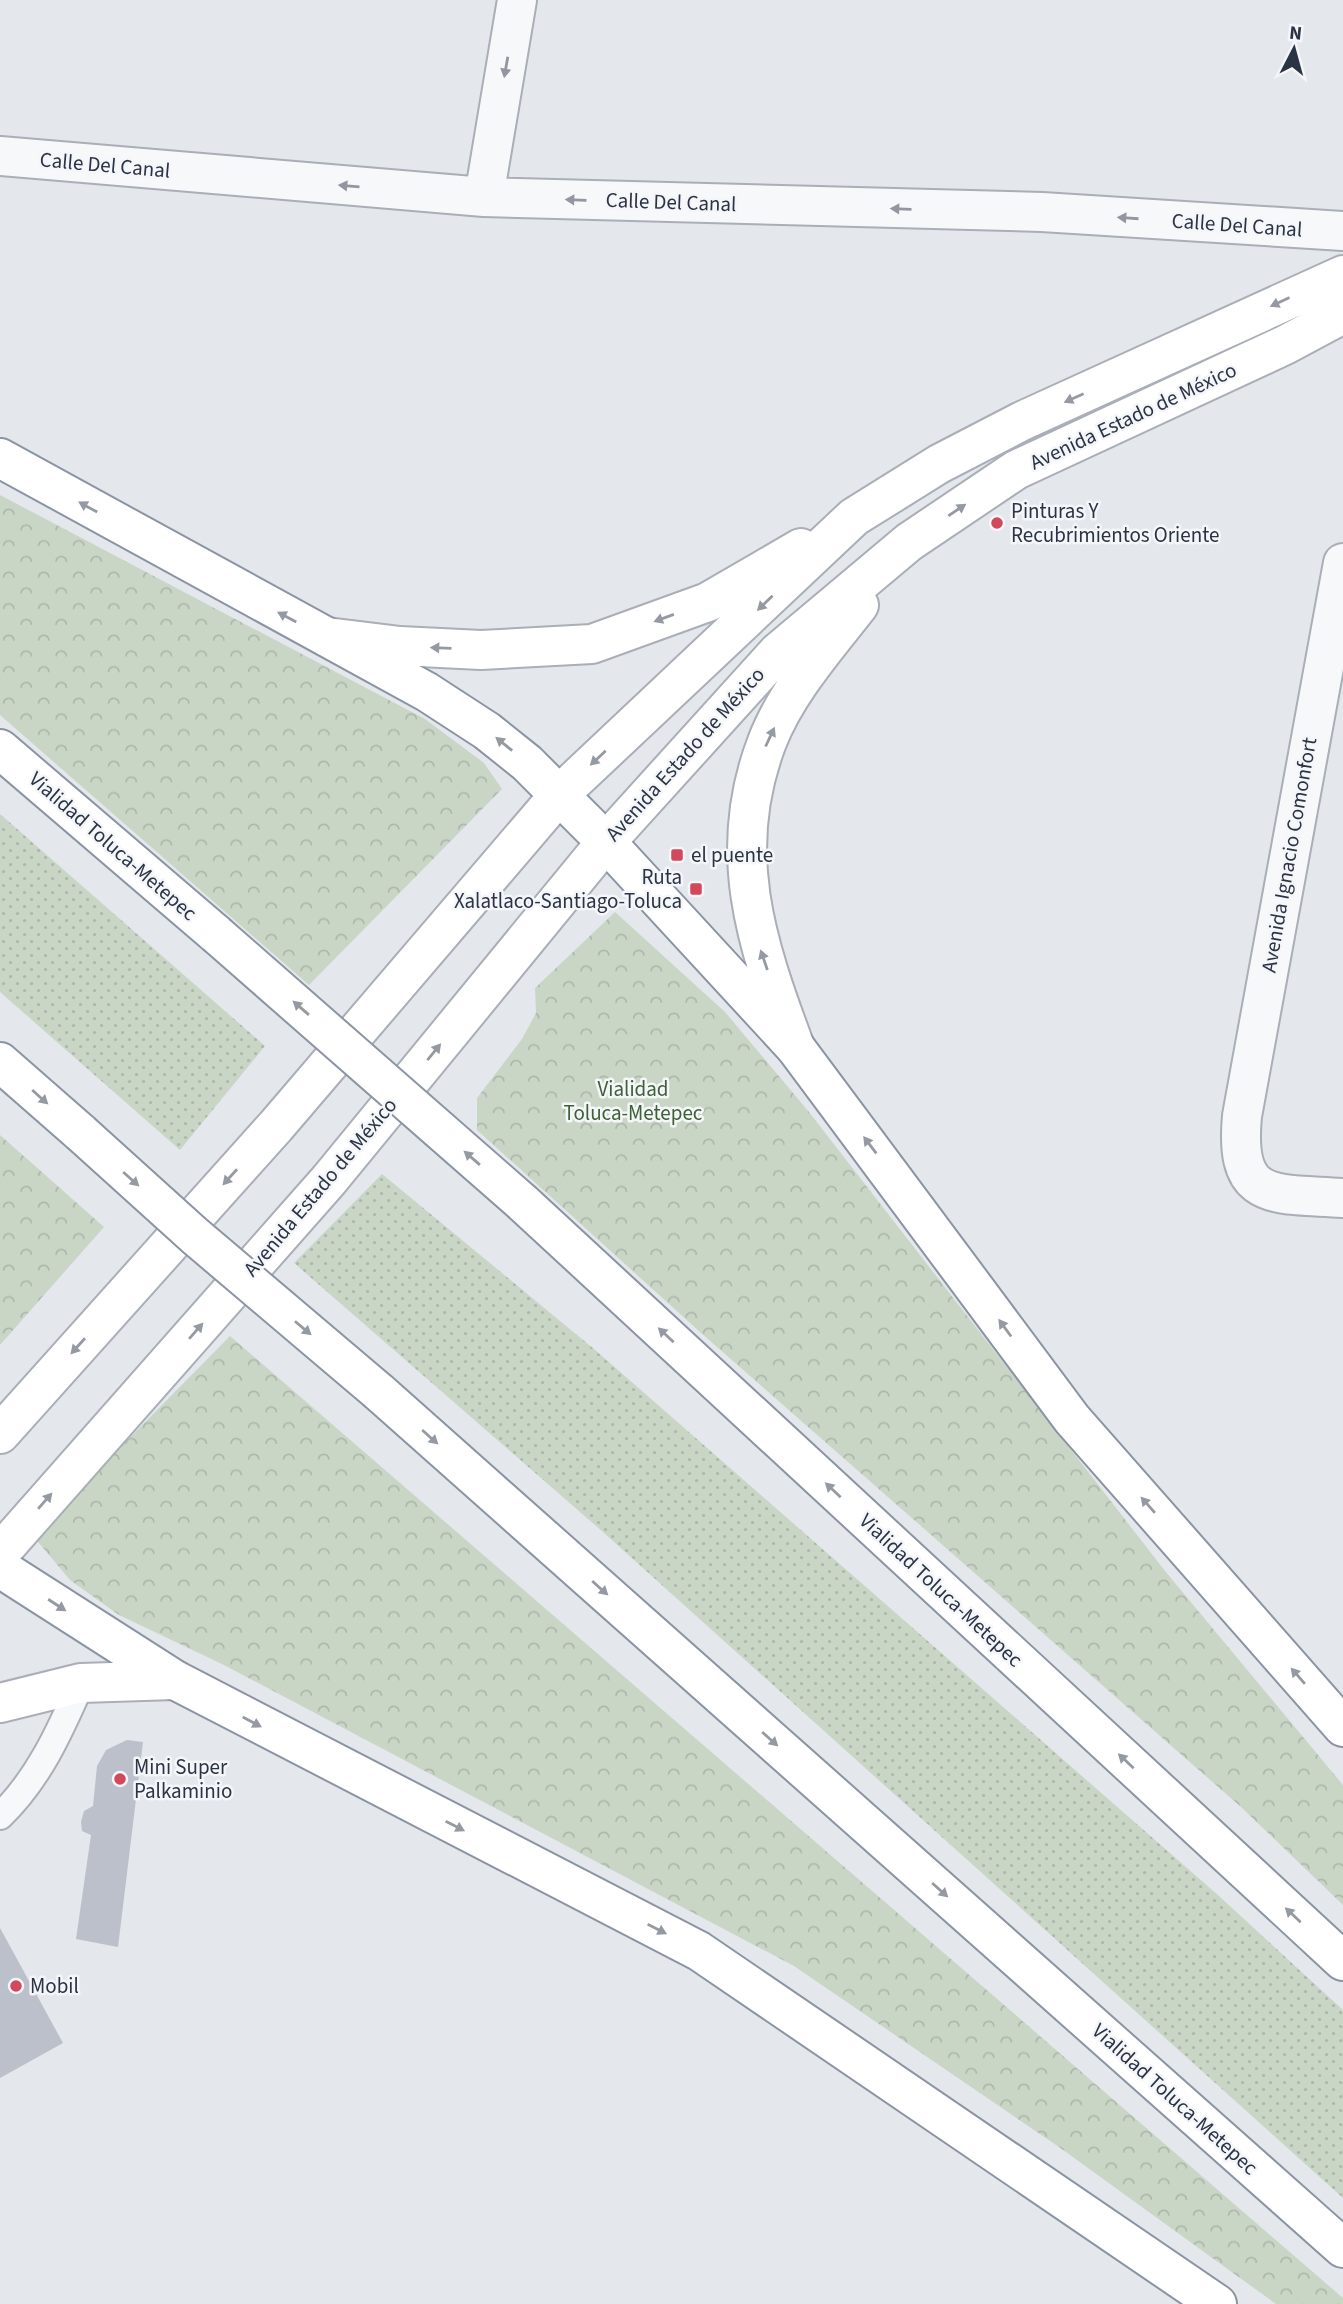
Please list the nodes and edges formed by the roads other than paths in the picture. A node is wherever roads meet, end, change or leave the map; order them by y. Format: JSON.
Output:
{"nodes":[{"id":1,"x":517,"y":0,"type":"edge"},
{"id":2,"x":0,"y":156,"type":"edge"},
{"id":3,"x":484,"y":197,"type":"junction"},
{"id":4,"x":1343,"y":231,"type":"edge"},
{"id":5,"x":1343,"y":275,"type":"edge"},
{"id":6,"x":1343,"y":314,"type":"edge"},
{"id":7,"x":0,"y":458,"type":"edge"},
{"id":8,"x":854,"y":517,"type":"junction"},
{"id":9,"x":909,"y":542,"type":"junction"},
{"id":10,"x":1343,"y":563,"type":"edge"},
{"id":11,"x":322,"y":636,"type":"junction"},
{"id":12,"x":0,"y":749,"type":"edge"},
{"id":13,"x":559,"y":795,"type":"junction"},
{"id":14,"x":606,"y":842,"type":"junction"},
{"id":15,"x":795,"y":1047,"type":"junction"},
{"id":16,"x":0,"y":1062,"type":"edge"},
{"id":17,"x":1343,"y":1198,"type":"edge"},
{"id":18,"x":0,"y":1434,"type":"edge"},
{"id":19,"x":0,"y":1553,"type":"edge"},
{"id":20,"x":0,"y":1567,"type":"edge"},
{"id":21,"x":175,"y":1680,"type":"junction"},
{"id":22,"x":81,"y":1683,"type":"junction"},
{"id":23,"x":0,"y":1703,"type":"edge"},
{"id":24,"x":1343,"y":1727,"type":"edge"},
{"id":25,"x":0,"y":1816,"type":"edge"},
{"id":26,"x":1343,"y":1961,"type":"edge"},
{"id":27,"x":1343,"y":2248,"type":"edge"},
{"id":28,"x":1217,"y":2304,"type":"edge"}],
"edges":[{"from":1,"to":3,"type":"street","one_way":true},
{"from":3,"to":2,"type":"street","name":"Calle Del Canal","one_way":true},
{"from":4,"to":3,"type":"street","name":"Calle Del Canal","one_way":true},
{"from":5,"to":8,"type":"main road","name":"Avenida Estado de México","one_way":true},
{"from":9,"to":6,"type":"main road","name":"Avenida Estado de México","one_way":true},
{"from":11,"to":7,"type":"main road","one_way":true},
{"from":8,"to":11,"type":"main road","one_way":true},
{"from":8,"to":13,"type":"main road","name":"Avenida Estado de México","one_way":true},
{"from":9,"to":14,"type":"main road","name":"Avenida Estado de México"},
{"from":15,"to":9,"type":"main road","one_way":true},
{"from":10,"to":17,"type":"street","name":"Avenida Ignacio Comonfort"},
{"from":13,"to":11,"type":"main road","one_way":true},
{"from":26,"to":12,"type":"main road","name":"Vialidad Toluca-Metepec","one_way":true,"bridge":true},
{"from":13,"to":14,"type":"main road"},
{"from":13,"to":18,"type":"main road","name":"Avenida Estado de México","one_way":true},
{"from":14,"to":15,"type":"main road"},
{"from":19,"to":14,"type":"main road","name":"Avenida Estado de México","one_way":true},
{"from":24,"to":15,"type":"main road","one_way":true},
{"from":16,"to":27,"type":"main road","name":"Vialidad Toluca-Metepec","one_way":true,"bridge":true},
{"from":20,"to":21,"type":"main road","one_way":true},
{"from":21,"to":22,"type":"main road"},
{"from":21,"to":28,"type":"main road","one_way":true},
{"from":22,"to":23,"type":"main road"},
{"from":22,"to":25,"type":"lane"}]}
